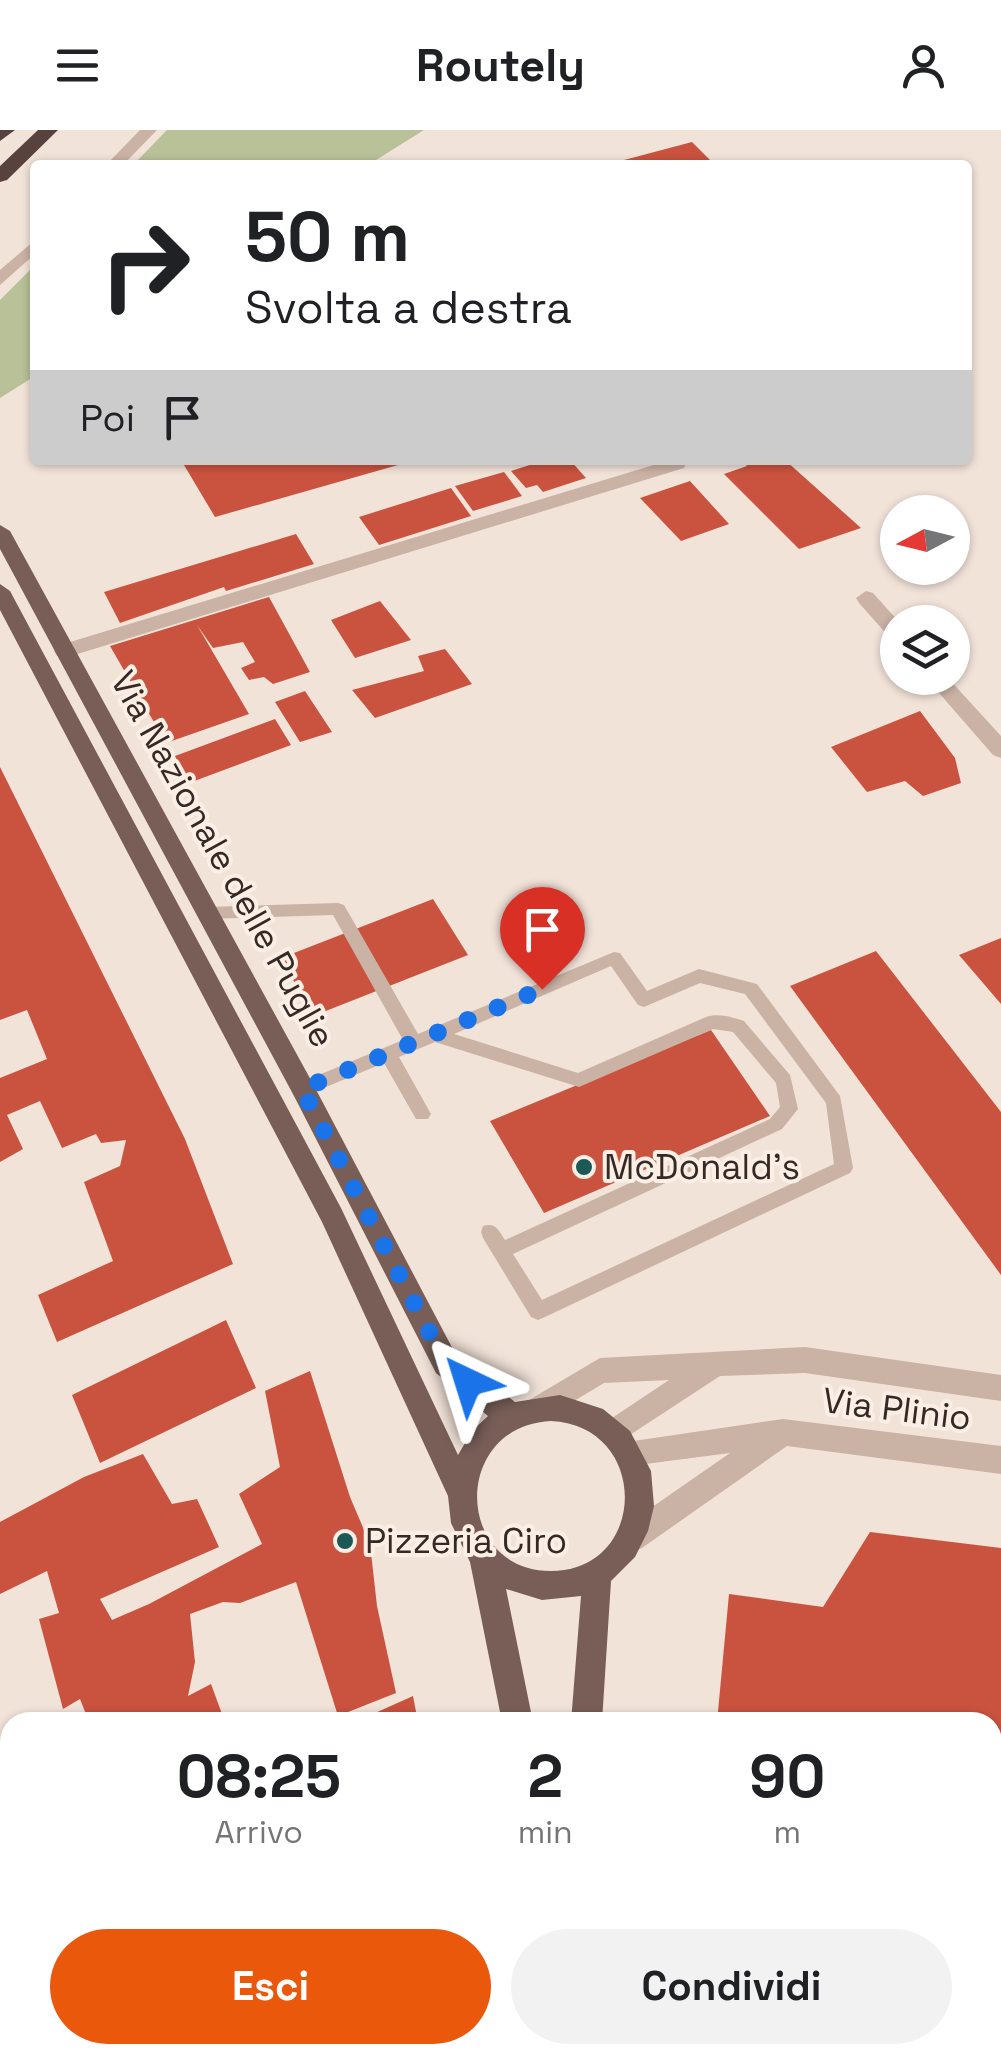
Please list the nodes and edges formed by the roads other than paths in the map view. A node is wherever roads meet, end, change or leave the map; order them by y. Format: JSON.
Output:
{"nodes":[{"id":1,"x":49,"y":130,"type":"edge"},
{"id":2,"x":149,"y":130,"type":"edge"},
{"id":3,"x":119,"y":160,"type":"edge"},
{"id":4,"x":0,"y":176,"type":"edge"},
{"id":5,"x":30,"y":250,"type":"edge"},
{"id":6,"x":0,"y":280,"type":"edge"},
{"id":7,"x":673,"y":465,"type":"edge"},
{"id":8,"x":0,"y":533,"type":"edge"},
{"id":9,"x":0,"y":591,"type":"edge"},
{"id":10,"x":866,"y":598,"type":"dead end"},
{"id":11,"x":880,"y":614,"type":"edge"},
{"id":12,"x":64,"y":651,"type":"junction"},
{"id":13,"x":951,"y":695,"type":"edge"},
{"id":14,"x":1001,"y":750,"type":"edge"},
{"id":15,"x":206,"y":913,"type":"junction"},
{"id":16,"x":433,"y":1034,"type":"junction"},
{"id":17,"x":414,"y":1042,"type":"junction"},
{"id":18,"x":388,"y":1054,"type":"junction"},
{"id":19,"x":302,"y":1089,"type":"junction"},
{"id":20,"x":422,"y":1114,"type":"dead end"},
{"id":21,"x":490,"y":1232,"type":"dead end"},
{"id":22,"x":503,"y":1250,"type":"junction"},
{"id":23,"x":716,"y":1364,"type":"junction"},
{"id":24,"x":1001,"y":1388,"type":"edge"},
{"id":25,"x":525,"y":1413,"type":"junction"},
{"id":26,"x":783,"y":1432,"type":"junction"},
{"id":27,"x":622,"y":1443,"type":"junction"},
{"id":28,"x":1001,"y":1460,"type":"edge"},
{"id":29,"x":460,"y":1491,"type":"junction"},
{"id":30,"x":632,"y":1538,"type":"junction"},
{"id":31,"x":484,"y":1556,"type":"junction"},
{"id":32,"x":597,"y":1574,"type":"junction"},
{"id":33,"x":516,"y":1712,"type":"edge"},
{"id":34,"x":588,"y":1712,"type":"edge"}],
"edges":[{"from":1,"to":4,"type":"highway"},
{"from":2,"to":3,"type":"street"},
{"from":5,"to":6,"type":"street"},
{"from":7,"to":12,"type":"street"},
{"from":8,"to":12,"type":"main road","name":"Via Nazionale delle Puglie"},
{"from":9,"to":29,"type":"main road","name":"Via Nazionale delle Puglie"},
{"from":10,"to":11,"type":"street"},
{"from":12,"to":15,"type":"main road","name":"Via Nazionale delle Puglie"},
{"from":13,"to":14,"type":"street"},
{"from":15,"to":17,"type":"lane"},
{"from":15,"to":19,"type":"main road","name":"Via Nazionale delle Puglie"},
{"from":16,"to":17,"type":"lane"},
{"from":16,"to":22,"type":"lane"},
{"from":16,"to":22,"type":"lane"},
{"from":17,"to":18,"type":"lane"},
{"from":18,"to":19,"type":"lane"},
{"from":18,"to":20,"type":"lane"},
{"from":19,"to":25,"type":"main road","name":"Via Nazionale delle Puglie"},
{"from":21,"to":22,"type":"lane"},
{"from":23,"to":24,"type":"street"},
{"from":23,"to":25,"type":"street"},
{"from":23,"to":27,"type":"street"},
{"from":25,"to":27,"type":"main road"},
{"from":25,"to":29,"type":"main road"},
{"from":26,"to":27,"type":"street","name":"Via Plinio"},
{"from":26,"to":28,"type":"street","name":"Via Plinio"},
{"from":26,"to":30,"type":"street","name":"Via Plinio"},
{"from":27,"to":30,"type":"main road"},
{"from":29,"to":31,"type":"main road"},
{"from":30,"to":32,"type":"main road"},
{"from":31,"to":32,"type":"main road"},
{"from":31,"to":33,"type":"main road"},
{"from":32,"to":34,"type":"main road"}]}
